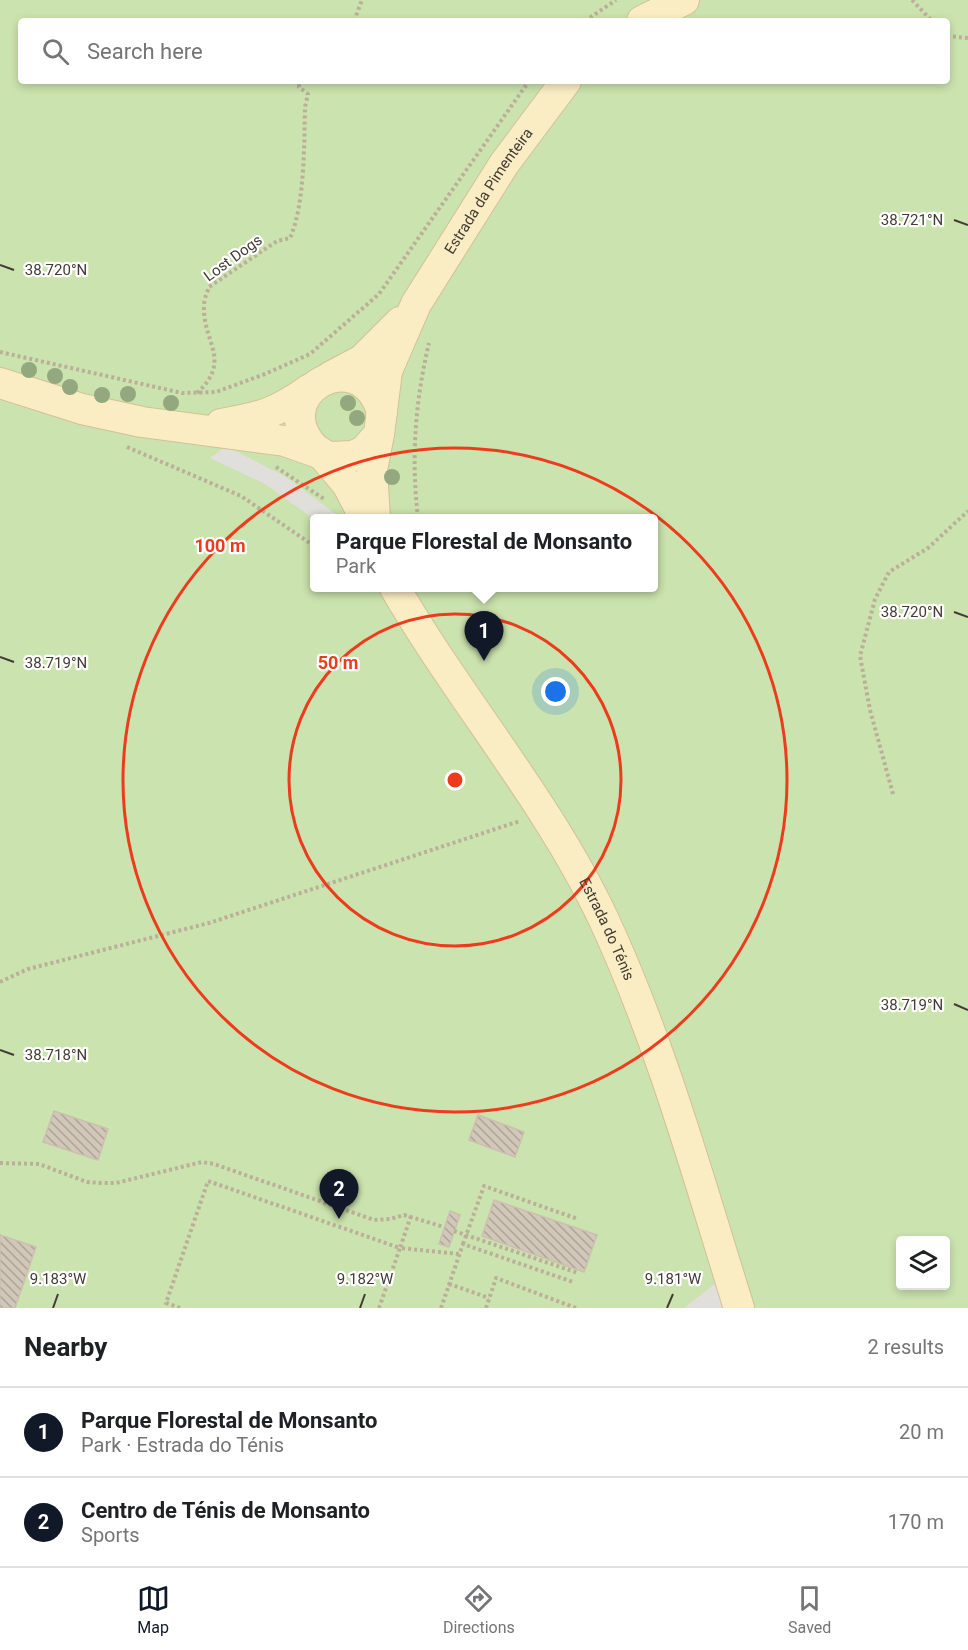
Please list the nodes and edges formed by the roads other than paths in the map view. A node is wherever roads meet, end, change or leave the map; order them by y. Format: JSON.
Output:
{"nodes":[{"id":1,"x":684,"y":0,"type":"edge"},
{"id":2,"x":648,"y":18,"type":"edge"},
{"id":3,"x":564,"y":84,"type":"edge"},
{"id":4,"x":416,"y":304,"type":"junction"},
{"id":5,"x":0,"y":383,"type":"edge"},
{"id":6,"x":320,"y":383,"type":"junction"},
{"id":7,"x":381,"y":422,"type":"junction"},
{"id":8,"x":198,"y":428,"type":"junction"},
{"id":9,"x":318,"y":451,"type":"junction"},
{"id":10,"x":362,"y":514,"type":"edge"},
{"id":11,"x":375,"y":514,"type":"edge"},
{"id":12,"x":397,"y":592,"type":"edge"},
{"id":13,"x":739,"y":1308,"type":"edge"}],
"edges":[{"from":1,"to":2,"type":"main road"},
{"from":3,"to":4,"type":"main road","name":"Estrada da Pimenteira"},
{"from":4,"to":6,"type":"main road","name":"Estrada da Pimenteira"},
{"from":4,"to":7,"type":"main road","name":"Estrada da Pimenteira"},
{"from":5,"to":8,"type":"main road","name":"Estrada da Pimenteira"},
{"from":6,"to":7,"type":"main road"},
{"from":6,"to":8,"type":"main road","name":"Estrada da Pimenteira"},
{"from":6,"to":9,"type":"main road"},
{"from":7,"to":9,"type":"main road","name":"Estrada da Pimenteira"},
{"from":7,"to":11,"type":"main road"},
{"from":8,"to":9,"type":"main road","name":"Estrada da Pimenteira"},
{"from":9,"to":10,"type":"main road"},
{"from":12,"to":13,"type":"main road","name":"Estrada do Ténis"}]}
